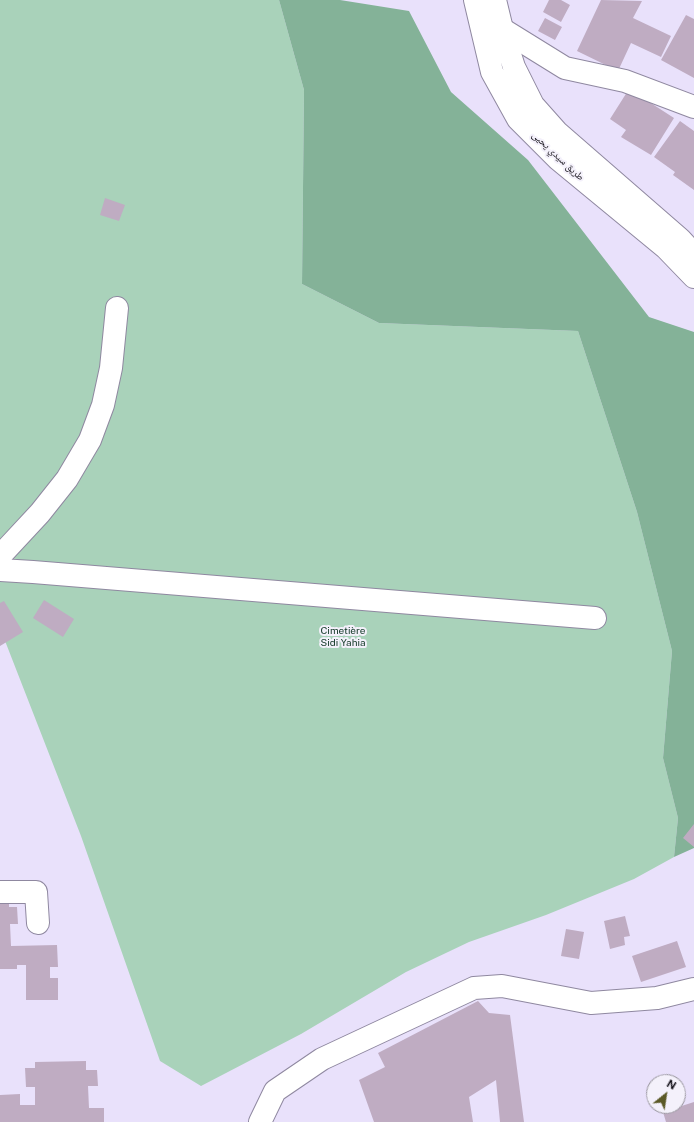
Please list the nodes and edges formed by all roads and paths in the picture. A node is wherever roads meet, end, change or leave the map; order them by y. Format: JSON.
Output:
{"nodes":[{"id":1,"x":475,"y":0,"type":"edge"},
{"id":2,"x":495,"y":0,"type":"edge"},
{"id":3,"x":502,"y":29,"type":"junction"},
{"id":4,"x":694,"y":107,"type":"edge"},
{"id":5,"x":694,"y":254,"type":"edge"},
{"id":6,"x":694,"y":277,"type":"edge"},
{"id":7,"x":117,"y":308,"type":"dead end"},
{"id":8,"x":0,"y":556,"type":"edge"},
{"id":9,"x":0,"y":570,"type":"edge"},
{"id":10,"x":595,"y":618,"type":"dead end"},
{"id":11,"x":0,"y":892,"type":"edge"},
{"id":12,"x":38,"y":923,"type":"dead end"},
{"id":13,"x":694,"y":989,"type":"edge"},
{"id":14,"x":260,"y":1122,"type":"edge"}],
"edges":[{"from":1,"to":6,"type":"street","name":"طريق سيدي يحيى"},
{"from":2,"to":3,"type":"street","name":"طريق سيدي يحيى"},
{"from":3,"to":4,"type":"street"},
{"from":3,"to":5,"type":"street","name":"طريق سيدي يحيى"},
{"from":7,"to":8,"type":"street"},
{"from":9,"to":10,"type":"street"},
{"from":11,"to":12,"type":"street"},
{"from":13,"to":14,"type":"street"}]}
